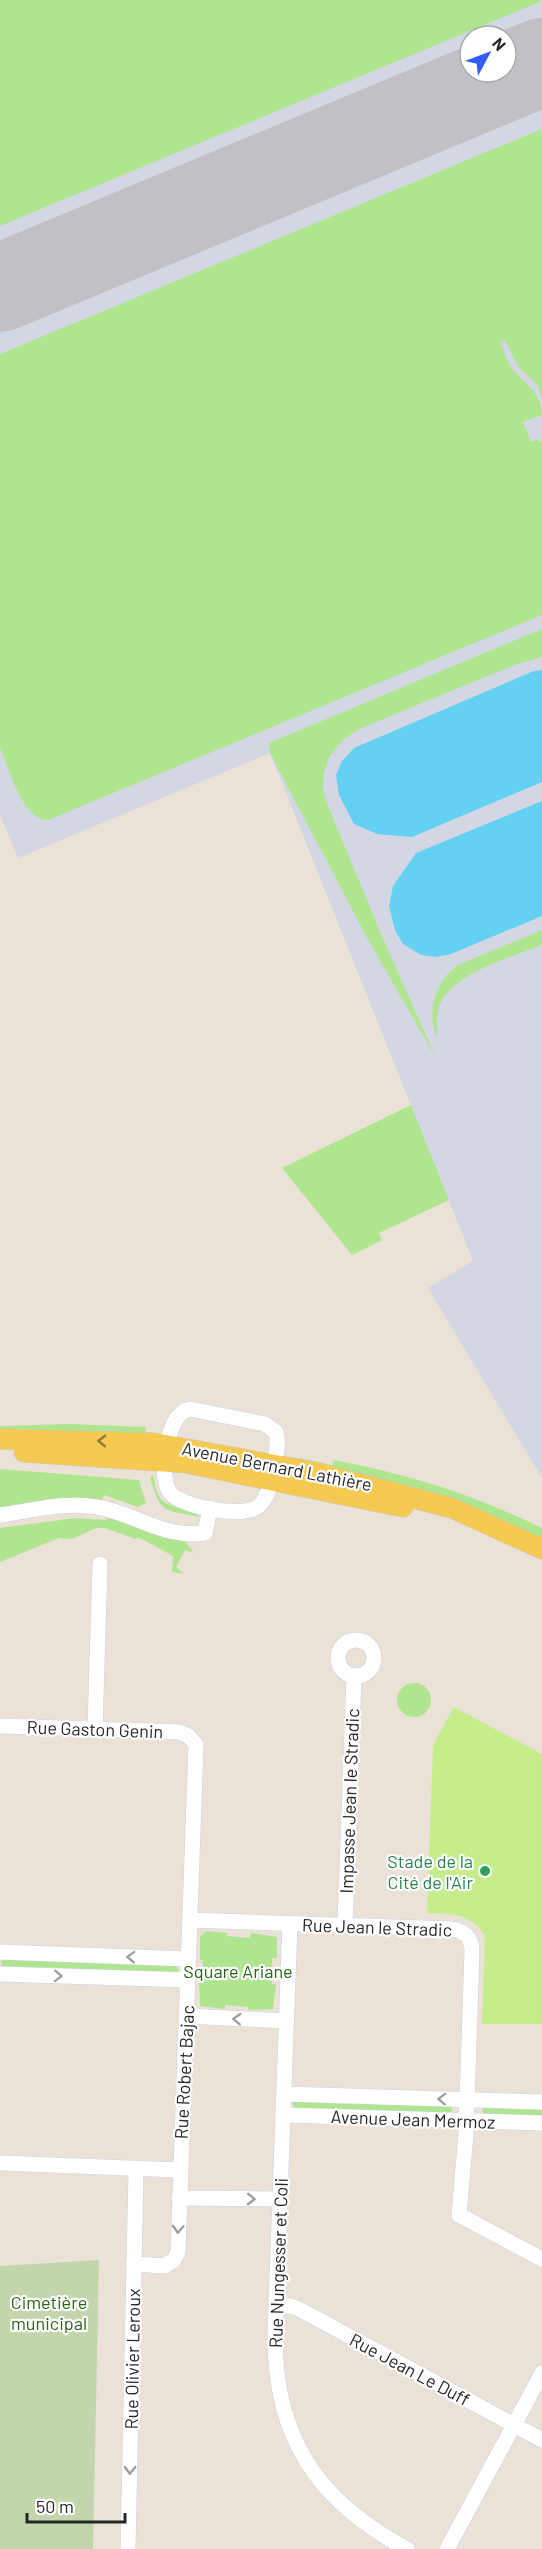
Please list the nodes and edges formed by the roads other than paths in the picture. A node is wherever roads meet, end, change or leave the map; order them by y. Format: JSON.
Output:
{"nodes":[{"id":1,"x":0,"y":1439,"type":"edge"},
{"id":2,"x":0,"y":1451,"type":"edge"},
{"id":3,"x":167,"y":1453,"type":"junction"},
{"id":4,"x":272,"y":1472,"type":"junction"},
{"id":5,"x":210,"y":1508,"type":"junction"},
{"id":6,"x":0,"y":1515,"type":"edge"},
{"id":7,"x":542,"y":1548,"type":"edge"},
{"id":8,"x":542,"y":1559,"type":"edge"},
{"id":9,"x":100,"y":1564,"type":"dead end"},
{"id":10,"x":354,"y":1676,"type":"dead end"},
{"id":11,"x":0,"y":1726,"type":"edge"},
{"id":12,"x":95,"y":1729,"type":"junction"},
{"id":13,"x":189,"y":1736,"type":"joint"},
{"id":14,"x":190,"y":1920,"type":"junction"},
{"id":15,"x":290,"y":1924,"type":"junction"},
{"id":16,"x":345,"y":1925,"type":"junction"},
{"id":17,"x":0,"y":1953,"type":"edge"},
{"id":18,"x":189,"y":1959,"type":"junction"},
{"id":19,"x":0,"y":1974,"type":"edge"},
{"id":20,"x":188,"y":1980,"type":"junction"},
{"id":21,"x":186,"y":2016,"type":"junction"},
{"id":22,"x":288,"y":2021,"type":"junction"},
{"id":23,"x":285,"y":2094,"type":"junction"},
{"id":24,"x":467,"y":2100,"type":"junction"},
{"id":25,"x":542,"y":2102,"type":"edge"},
{"id":26,"x":285,"y":2115,"type":"junction"},
{"id":27,"x":466,"y":2121,"type":"junction"},
{"id":28,"x":542,"y":2123,"type":"edge"},
{"id":29,"x":0,"y":2163,"type":"edge"},
{"id":30,"x":136,"y":2170,"type":"junction"},
{"id":31,"x":179,"y":2170,"type":"junction"},
{"id":32,"x":179,"y":2198,"type":"junction"},
{"id":33,"x":280,"y":2199,"type":"junction"},
{"id":34,"x":542,"y":2259,"type":"edge"},
{"id":35,"x":134,"y":2264,"type":"junction"},
{"id":36,"x":277,"y":2303,"type":"junction"},
{"id":37,"x":542,"y":2373,"type":"edge"},
{"id":38,"x":514,"y":2425,"type":"junction"},
{"id":39,"x":542,"y":2440,"type":"edge"},
{"id":40,"x":128,"y":2549,"type":"edge"},
{"id":41,"x":407,"y":2549,"type":"edge"},
{"id":42,"x":447,"y":2549,"type":"edge"}],
"edges":[{"from":3,"to":1,"type":"main road","name":"Avenue Bernard Lathière","one_way":true},
{"from":2,"to":3,"type":"main road","name":"Avenue Bernard Lathière"},
{"from":3,"to":4,"type":"main road","name":"Avenue Bernard Lathière"},
{"from":3,"to":4,"type":"street"},
{"from":3,"to":5,"type":"street"},
{"from":4,"to":5,"type":"street"},
{"from":4,"to":7,"type":"main road","name":"Avenue Bernard Lathière"},
{"from":4,"to":8,"type":"main road","name":"Avenue Bernard Lathière"},
{"from":5,"to":6,"type":"street"},
{"from":9,"to":12,"type":"street"},
{"from":10,"to":16,"type":"street","name":"Impasse Jean le Stradic"},
{"from":11,"to":12,"type":"street","name":"Rue Gaston Genin"},
{"from":12,"to":13,"type":"street","name":"Rue Gaston Genin"},
{"from":13,"to":14,"type":"street","name":"Rue Robert Bajac"},
{"from":14,"to":15,"type":"street","name":"Rue Jean le Stradic"},
{"from":14,"to":18,"type":"street","name":"Rue Robert Bajac"},
{"from":15,"to":16,"type":"street","name":"Rue Jean le Stradic"},
{"from":15,"to":22,"type":"street","name":"Rue Nungesser et Coli"},
{"from":16,"to":24,"type":"street","name":"Rue Jean le Stradic"},
{"from":18,"to":17,"type":"street","one_way":true},
{"from":18,"to":20,"type":"street","name":"Rue Robert Bajac"},
{"from":19,"to":20,"type":"street","one_way":true},
{"from":20,"to":21,"type":"street","name":"Rue Robert Bajac"},
{"from":22,"to":21,"type":"street","one_way":true},
{"from":21,"to":31,"type":"street","name":"Rue Robert Bajac"},
{"from":22,"to":23,"type":"street","name":"Rue Nungesser et Coli"},
{"from":24,"to":23,"type":"street","name":"Avenue Jean Mermoz","one_way":true},
{"from":23,"to":26,"type":"street","name":"Rue Nungesser et Coli"},
{"from":24,"to":25,"type":"street","name":"Avenue Jean Mermoz"},
{"from":24,"to":27,"type":"street"},
{"from":26,"to":27,"type":"street","name":"Avenue Jean Mermoz"},
{"from":26,"to":33,"type":"street","name":"Rue Nungesser et Coli"},
{"from":27,"to":28,"type":"street","name":"Avenue Jean Mermoz"},
{"from":27,"to":34,"type":"street"},
{"from":29,"to":30,"type":"street"},
{"from":30,"to":31,"type":"street"},
{"from":30,"to":35,"type":"street","name":"Rue Olivier Leroux"},
{"from":31,"to":32,"type":"street","name":"Rue Robert Bajac"},
{"from":32,"to":33,"type":"street","one_way":true},
{"from":32,"to":35,"type":"street","name":"Rue Robert Bajac","one_way":true},
{"from":33,"to":36,"type":"street","name":"Rue Nungesser et Coli"},
{"from":35,"to":40,"type":"street","name":"Rue Olivier Leroux","one_way":true},
{"from":36,"to":38,"type":"street","name":"Rue Jean Le Duff"},
{"from":36,"to":41,"type":"street","name":"Rue Nungesser et Coli"},
{"from":37,"to":38,"type":"street"},
{"from":38,"to":39,"type":"street","name":"Rue Jean Le Duff"},
{"from":38,"to":42,"type":"street"}]}
